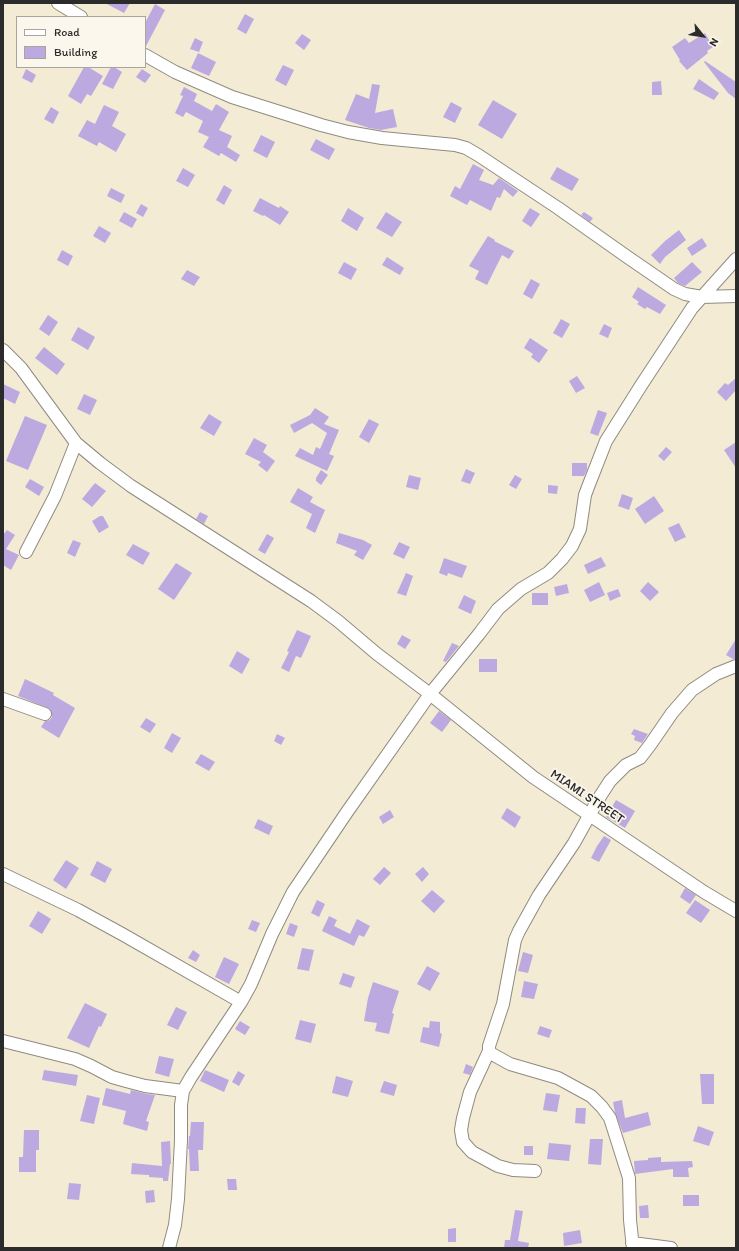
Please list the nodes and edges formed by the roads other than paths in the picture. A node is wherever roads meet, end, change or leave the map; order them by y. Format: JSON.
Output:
{"nodes":[{"id":1,"x":58,"y":3,"type":"edge"},
{"id":2,"x":79,"y":16,"type":"edge"},
{"id":3,"x":146,"y":57,"type":"edge"},
{"id":4,"x":736,"y":259,"type":"edge"},
{"id":5,"x":736,"y":296,"type":"edge"},
{"id":6,"x":702,"y":298,"type":"junction"},
{"id":7,"x":3,"y":350,"type":"edge"},
{"id":8,"x":76,"y":443,"type":"junction"},
{"id":9,"x":26,"y":552,"type":"dead end"},
{"id":10,"x":736,"y":666,"type":"edge"},
{"id":11,"x":430,"y":694,"type":"junction"},
{"id":12,"x":3,"y":699,"type":"edge"},
{"id":13,"x":45,"y":714,"type":"dead end"},
{"id":14,"x":589,"y":814,"type":"junction"},
{"id":15,"x":3,"y":874,"type":"edge"},
{"id":16,"x":736,"y":911,"type":"edge"},
{"id":17,"x":241,"y":1002,"type":"junction"},
{"id":18,"x":3,"y":1041,"type":"edge"},
{"id":19,"x":489,"y":1051,"type":"junction"},
{"id":20,"x":183,"y":1091,"type":"junction"},
{"id":21,"x":535,"y":1171,"type":"dead end"},
{"id":22,"x":632,"y":1246,"type":"edge"},
{"id":23,"x":169,"y":1248,"type":"edge"},
{"id":24,"x":672,"y":1248,"type":"edge"}],
"edges":[{"from":1,"to":2,"type":"street"},
{"from":3,"to":6,"type":"street"},
{"from":4,"to":6,"type":"street"},
{"from":5,"to":6,"type":"street"},
{"from":6,"to":11,"type":"street"},
{"from":7,"to":8,"type":"street","name":"MIAMI STREET"},
{"from":8,"to":9,"type":"street"},
{"from":8,"to":11,"type":"street","name":"MIAMI STREET"},
{"from":10,"to":14,"type":"street"},
{"from":11,"to":14,"type":"street","name":"MIAMI STREET"},
{"from":11,"to":17,"type":"street"},
{"from":12,"to":13,"type":"street"},
{"from":14,"to":16,"type":"street","name":"MIAMI STREET"},
{"from":14,"to":19,"type":"street"},
{"from":15,"to":17,"type":"street"},
{"from":17,"to":20,"type":"street"},
{"from":18,"to":20,"type":"street"},
{"from":19,"to":21,"type":"street"},
{"from":19,"to":22,"type":"street"},
{"from":20,"to":23,"type":"street"},
{"from":22,"to":24,"type":"street"}]}
